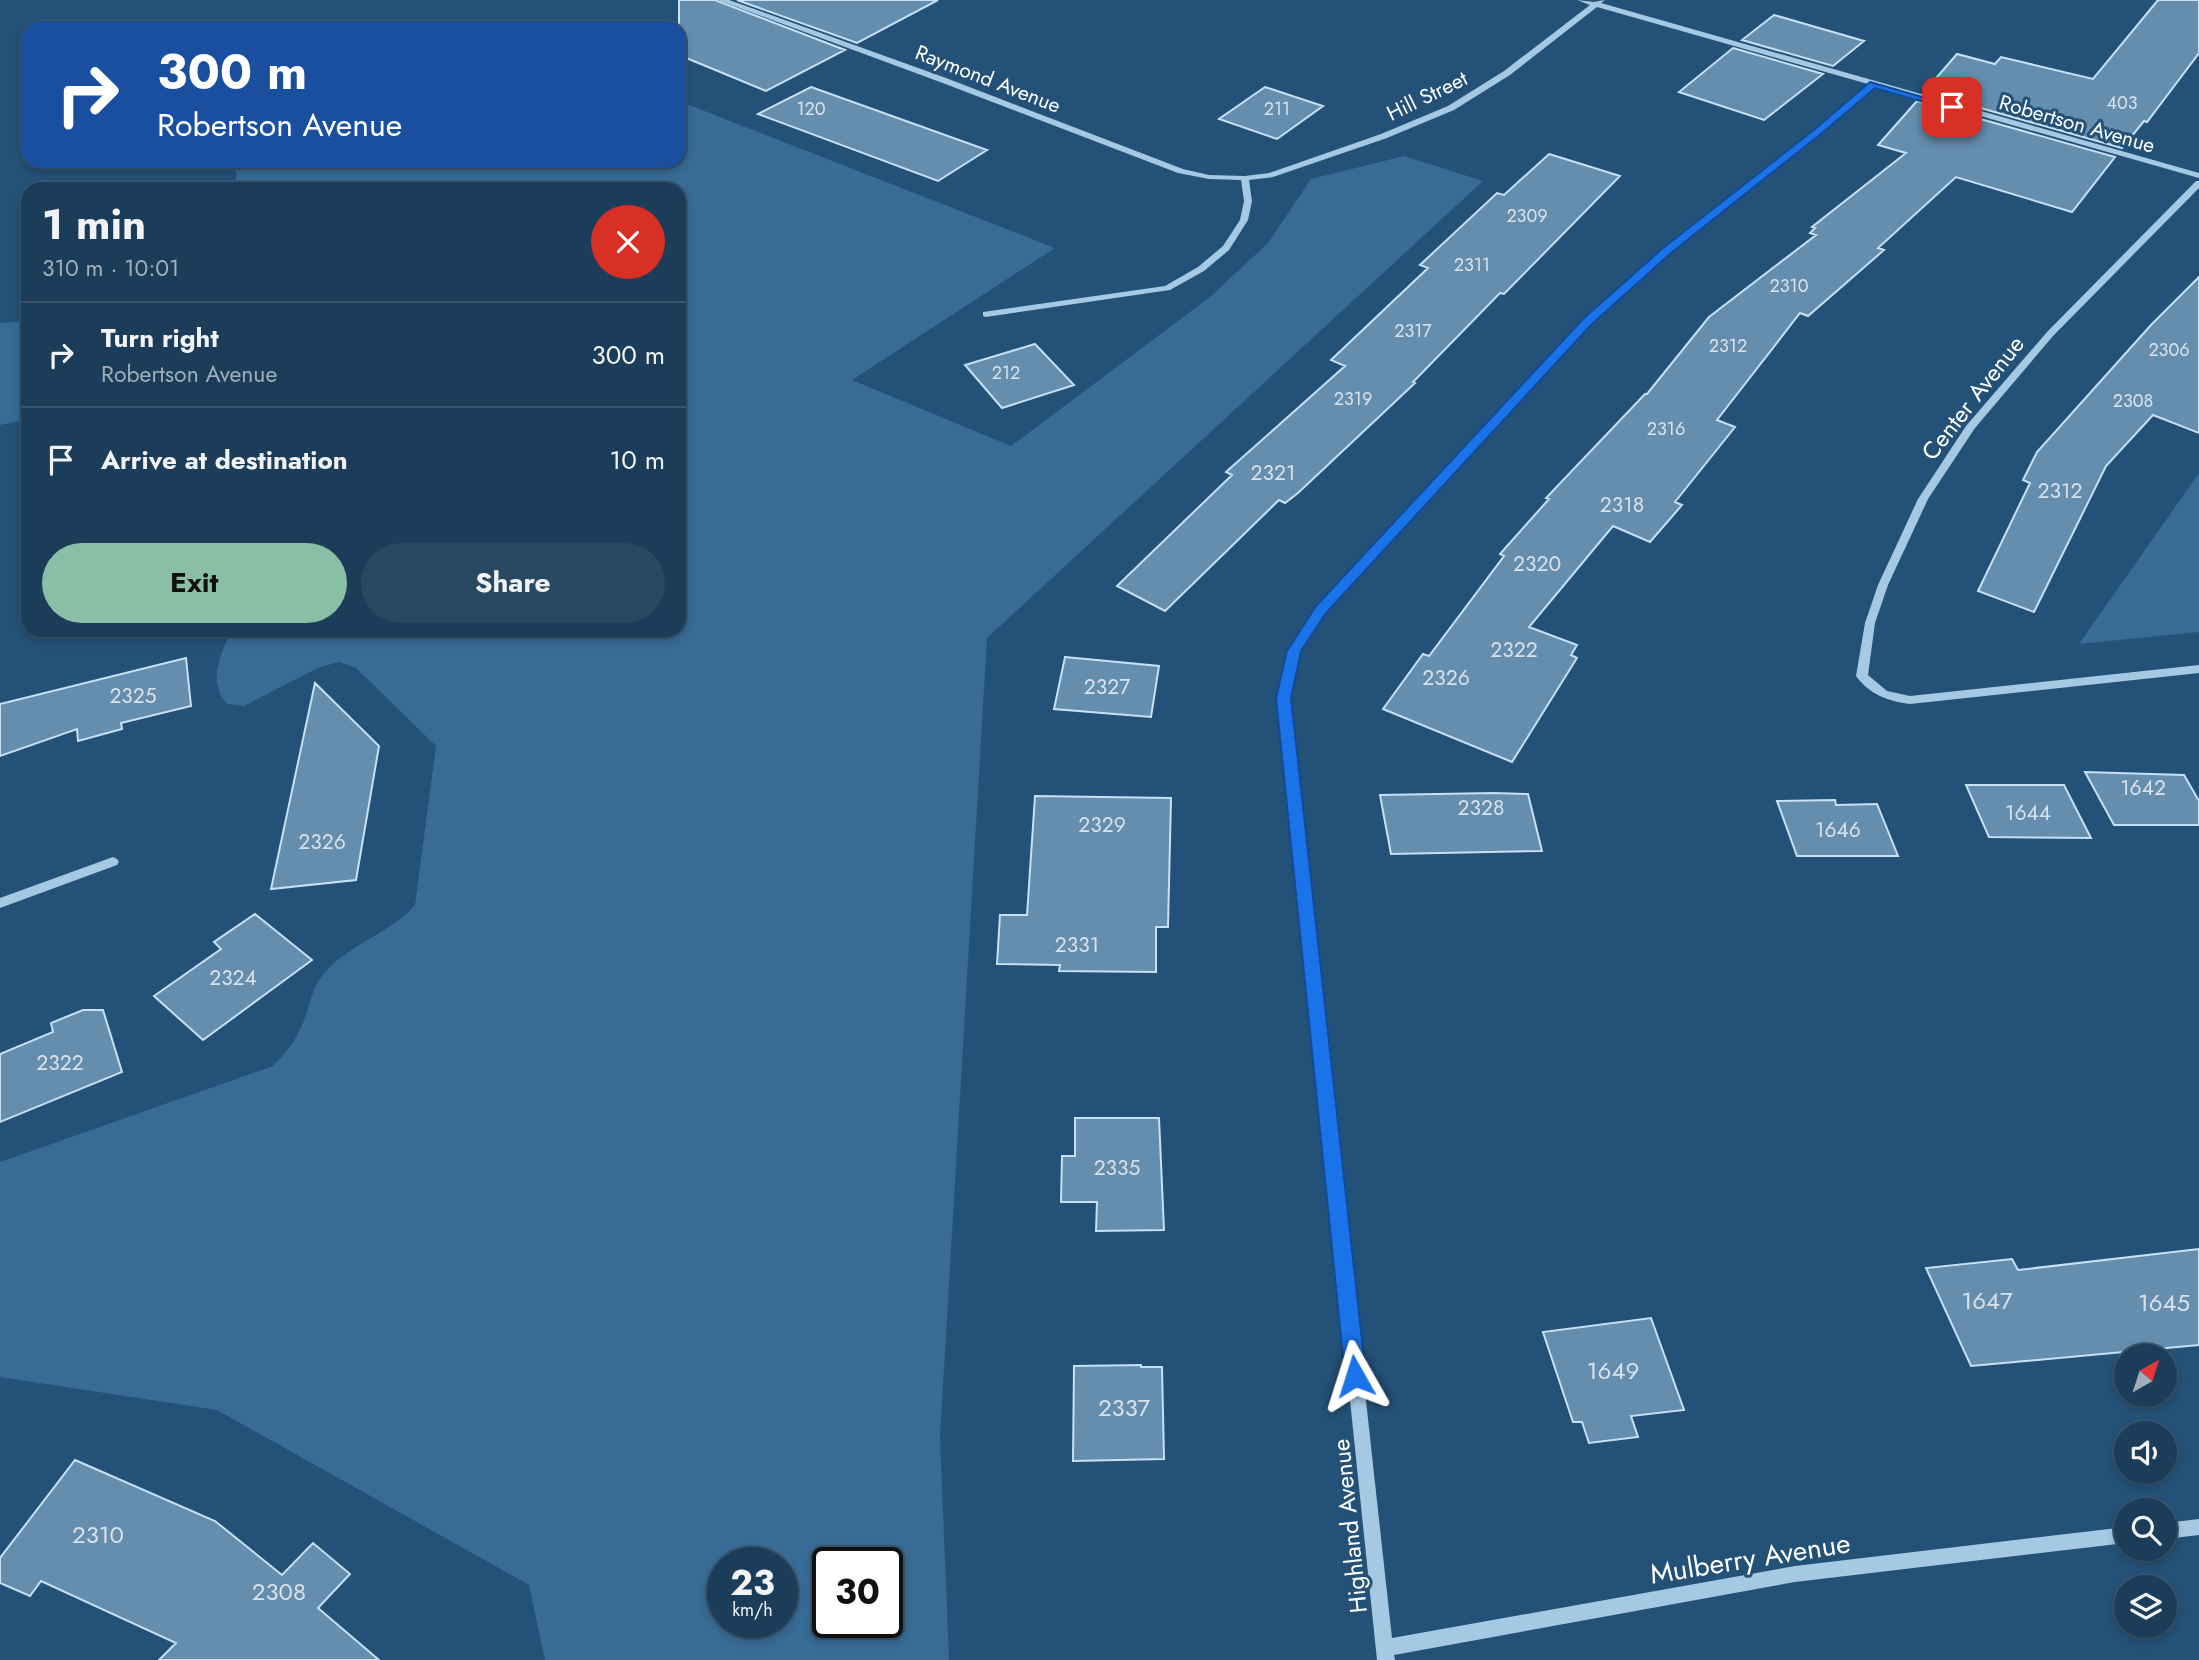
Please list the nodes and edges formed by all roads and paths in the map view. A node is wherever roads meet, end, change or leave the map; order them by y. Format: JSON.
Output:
{"nodes":[{"id":1,"x":722,"y":0,"type":"edge"},
{"id":2,"x":1581,"y":0,"type":"edge"},
{"id":3,"x":1598,"y":2,"type":"edge"},
{"id":4,"x":1873,"y":84,"type":"junction"},
{"id":5,"x":2199,"y":176,"type":"edge"},
{"id":6,"x":1245,"y":178,"type":"junction"},
{"id":7,"x":2199,"y":183,"type":"edge"},
{"id":8,"x":986,"y":314,"type":"dead end"},
{"id":9,"x":2199,"y":669,"type":"edge"},
{"id":10,"x":113,"y":862,"type":"dead end"},
{"id":11,"x":0,"y":903,"type":"edge"},
{"id":12,"x":2199,"y":1527,"type":"edge"},
{"id":13,"x":2177,"y":1530,"type":"edge"},
{"id":14,"x":2114,"y":1536,"type":"edge"},
{"id":15,"x":1385,"y":1654,"type":"edge"}],
"edges":[{"from":1,"to":6,"type":"street","name":"Raymond Avenue"},
{"from":2,"to":3,"type":"street","name":"Robertson Avenue"},
{"from":3,"to":4,"type":"street","name":"Robertson Avenue"},
{"from":3,"to":6,"type":"street","name":"Hill Street"},
{"from":4,"to":5,"type":"street","name":"Robertson Avenue"},
{"from":4,"to":15,"type":"street","name":"Highland Avenue"},
{"from":6,"to":8,"type":"street"},
{"from":7,"to":9,"type":"street","name":"Center Avenue"},
{"from":10,"to":11,"type":"street"},
{"from":12,"to":13,"type":"street"},
{"from":14,"to":15,"type":"street","name":"Mulberry Avenue"}]}
